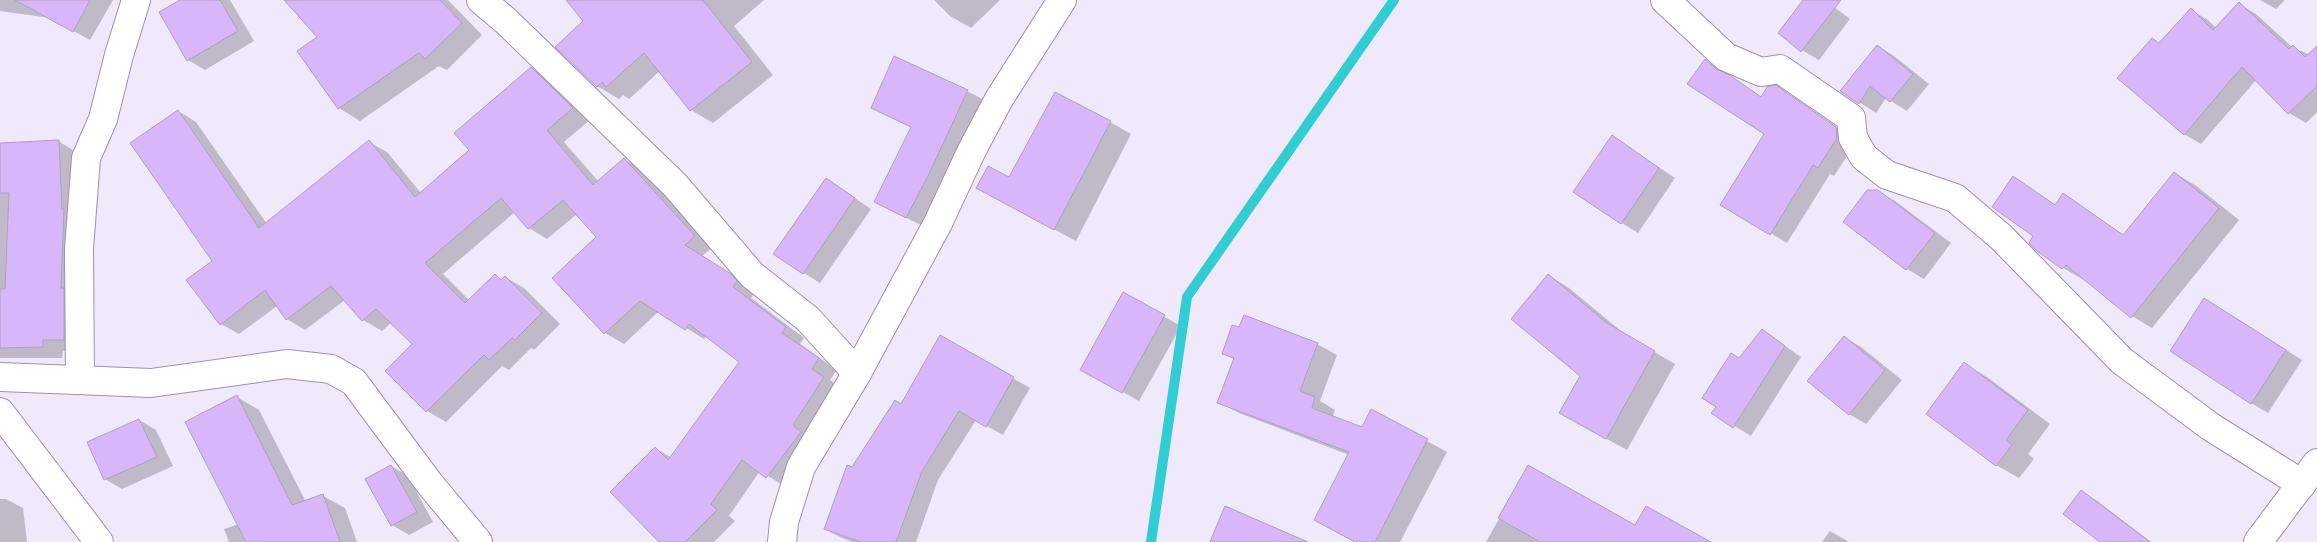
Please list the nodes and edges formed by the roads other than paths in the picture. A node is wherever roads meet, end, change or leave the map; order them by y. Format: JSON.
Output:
{"nodes":[{"id":1,"x":135,"y":0,"type":"edge"},
{"id":2,"x":481,"y":0,"type":"edge"},
{"id":3,"x":1062,"y":0,"type":"edge"},
{"id":4,"x":1665,"y":0,"type":"edge"},
{"id":5,"x":857,"y":373,"type":"junction"},
{"id":6,"x":0,"y":377,"type":"edge"},
{"id":7,"x":80,"y":380,"type":"junction"},
{"id":8,"x":0,"y":412,"type":"edge"},
{"id":9,"x":2309,"y":473,"type":"edge"},
{"id":10,"x":2267,"y":539,"type":"edge"},
{"id":11,"x":99,"y":542,"type":"edge"},
{"id":12,"x":478,"y":542,"type":"edge"},
{"id":13,"x":782,"y":542,"type":"edge"}],
"edges":[{"from":1,"to":7,"type":"street"},
{"from":2,"to":5,"type":"street"},
{"from":3,"to":5,"type":"street"},
{"from":4,"to":9,"type":"street"},
{"from":5,"to":13,"type":"street"},
{"from":6,"to":7,"type":"street"},
{"from":7,"to":12,"type":"street"},
{"from":8,"to":11,"type":"street"},
{"from":9,"to":10,"type":"street"}]}
